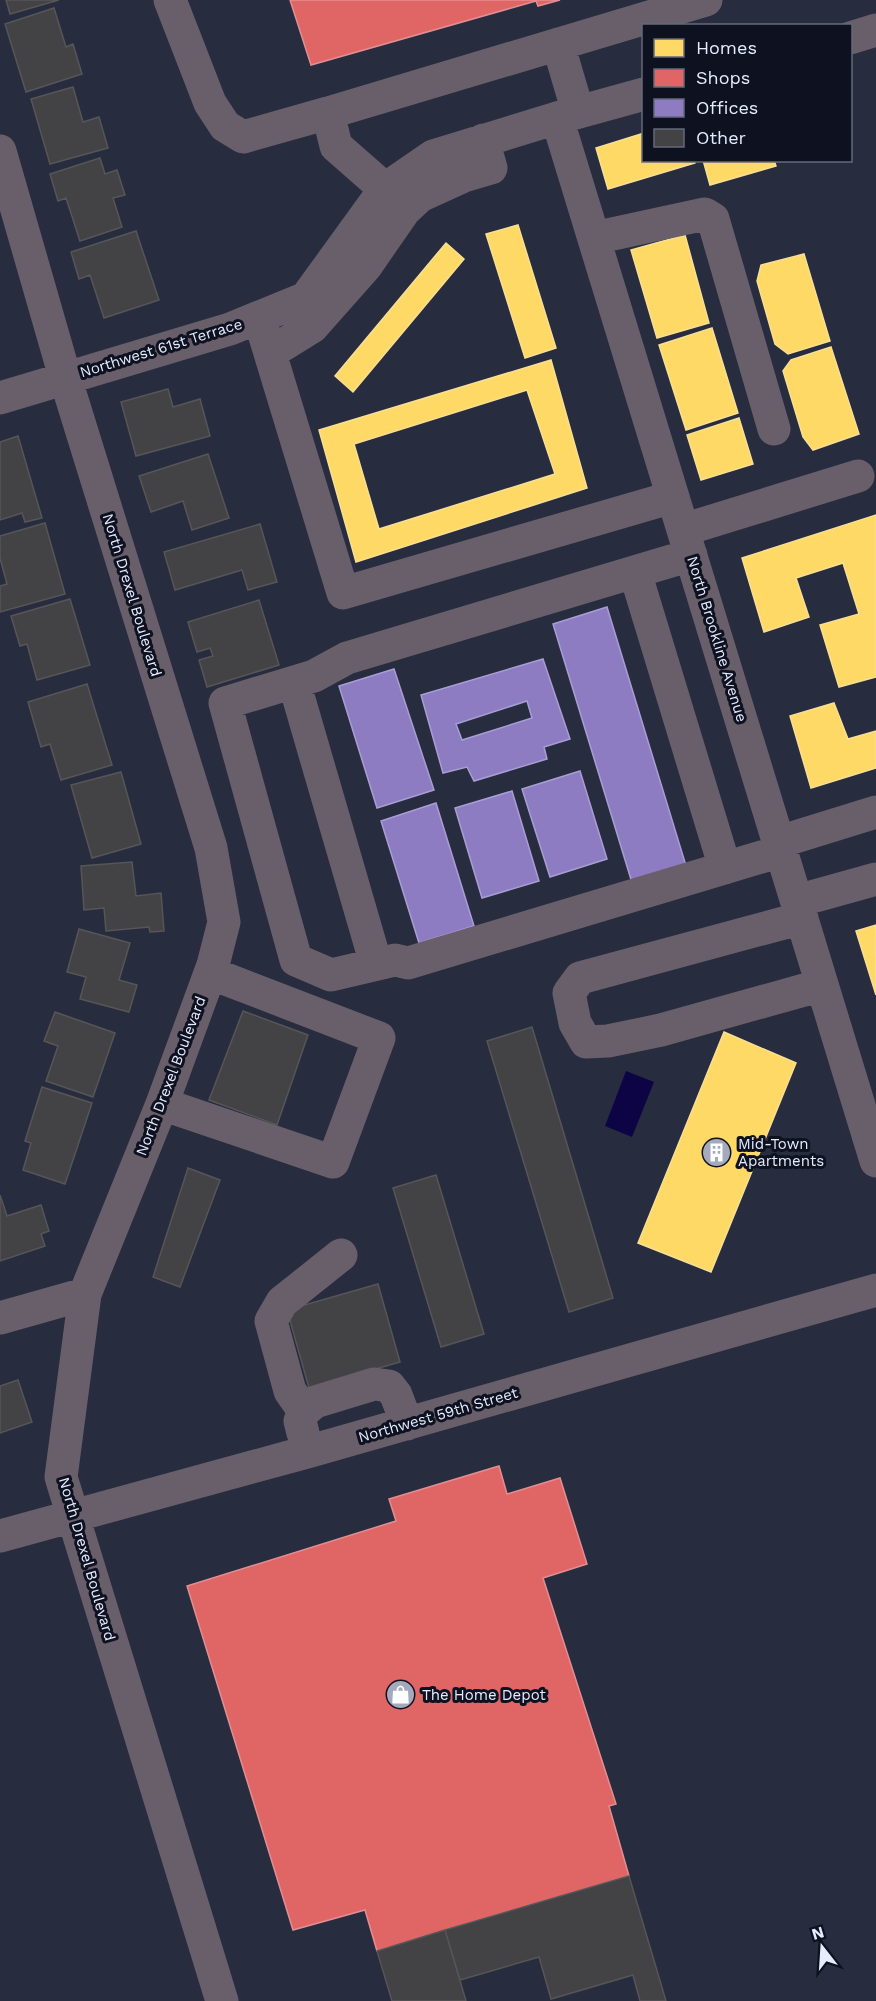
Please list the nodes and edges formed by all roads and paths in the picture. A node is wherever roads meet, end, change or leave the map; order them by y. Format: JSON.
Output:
{"nodes":[{"id":1,"x":170,"y":0,"type":"edge"},
{"id":2,"x":706,"y":0,"type":"edge"},
{"id":3,"x":876,"y":30,"type":"edge"},
{"id":4,"x":852,"y":37,"type":"edge"},
{"id":5,"x":558,"y":45,"type":"junction"},
{"id":6,"x":642,"y":95,"type":"edge"},
{"id":7,"x":328,"y":113,"type":"junction"},
{"id":8,"x":568,"y":115,"type":"junction"},
{"id":9,"x":483,"y":140,"type":"junction"},
{"id":10,"x":0,"y":151,"type":"edge"},
{"id":11,"x":385,"y":189,"type":"junction"},
{"id":12,"x":594,"y":238,"type":"junction"},
{"id":13,"x":259,"y":317,"type":"junction"},
{"id":14,"x":270,"y":353,"type":"junction"},
{"id":15,"x":65,"y":378,"type":"junction"},
{"id":16,"x":0,"y":398,"type":"edge"},
{"id":17,"x":774,"y":429,"type":"dead end"},
{"id":18,"x":858,"y":476,"type":"dead end"},
{"id":19,"x":673,"y":497,"type":"junction"},
{"id":20,"x":687,"y":542,"type":"junction"},
{"id":21,"x":635,"y":572,"type":"junction"},
{"id":22,"x":294,"y":682,"type":"junction"},
{"id":23,"x":876,"y":812,"type":"edge"},
{"id":24,"x":780,"y":847,"type":"junction"},
{"id":25,"x":725,"y":868,"type":"junction"},
{"id":26,"x":876,"y":879,"type":"edge"},
{"id":27,"x":799,"y":910,"type":"junction"},
{"id":28,"x":376,"y":964,"type":"junction"},
{"id":29,"x":210,"y":973,"type":"junction"},
{"id":30,"x":822,"y":986,"type":"junction"},
{"id":31,"x":162,"y":1104,"type":"junction"},
{"id":32,"x":876,"y":1161,"type":"edge"},
{"id":33,"x":340,"y":1255,"type":"dead end"},
{"id":34,"x":876,"y":1290,"type":"edge"},
{"id":35,"x":85,"y":1294,"type":"junction"},
{"id":36,"x":0,"y":1318,"type":"edge"},
{"id":37,"x":304,"y":1411,"type":"junction"},
{"id":38,"x":407,"y":1424,"type":"junction"},
{"id":39,"x":307,"y":1452,"type":"junction"},
{"id":40,"x":71,"y":1516,"type":"junction"},
{"id":41,"x":0,"y":1536,"type":"edge"},
{"id":42,"x":222,"y":2001,"type":"edge"}],
"edges":[{"from":1,"to":7,"type":"street"},
{"from":2,"to":5,"type":"street"},
{"from":3,"to":4,"type":"street"},
{"from":5,"to":7,"type":"street"},
{"from":5,"to":8,"type":"street","name":"North Brookline Avenue"},
{"from":6,"to":8,"type":"street","name":"Northwest 61st Terrace"},
{"from":7,"to":11,"type":"street"},
{"from":8,"to":9,"type":"street","name":"Northwest 61st Terrace"},
{"from":8,"to":12,"type":"street","name":"North Brookline Avenue"},
{"from":9,"to":11,"type":"street","name":"Northwest 61st Terrace"},
{"from":9,"to":14,"type":"street"},
{"from":10,"to":15,"type":"street","name":"North Drexel Boulevard"},
{"from":11,"to":13,"type":"street","name":"Northwest 61st Terrace"},
{"from":12,"to":17,"type":"street"},
{"from":12,"to":19,"type":"street","name":"North Brookline Avenue"},
{"from":13,"to":14,"type":"street"},
{"from":13,"to":15,"type":"street","name":"Northwest 61st Terrace"},
{"from":14,"to":19,"type":"street"},
{"from":15,"to":16,"type":"street","name":"Northwest 61st Terrace"},
{"from":15,"to":29,"type":"street","name":"North Drexel Boulevard"},
{"from":18,"to":20,"type":"street"},
{"from":19,"to":20,"type":"street","name":"North Brookline Avenue"},
{"from":20,"to":21,"type":"street"},
{"from":20,"to":24,"type":"street","name":"North Brookline Avenue"},
{"from":21,"to":22,"type":"street"},
{"from":21,"to":25,"type":"street"},
{"from":22,"to":28,"type":"street"},
{"from":22,"to":28,"type":"street"},
{"from":23,"to":24,"type":"street"},
{"from":24,"to":25,"type":"street"},
{"from":24,"to":27,"type":"street","name":"North Brookline Avenue"},
{"from":25,"to":28,"type":"street"},
{"from":26,"to":27,"type":"street"},
{"from":27,"to":30,"type":"street","name":"North Brookline Avenue"},
{"from":27,"to":30,"type":"street"},
{"from":29,"to":31,"type":"street","name":"North Drexel Boulevard"},
{"from":29,"to":31,"type":"street"},
{"from":30,"to":32,"type":"street","name":"North Brookline Avenue"},
{"from":31,"to":35,"type":"street","name":"North Drexel Boulevard"},
{"from":33,"to":37,"type":"street"},
{"from":34,"to":38,"type":"street","name":"Northwest 59th Street"},
{"from":35,"to":36,"type":"street"},
{"from":35,"to":40,"type":"street","name":"North Drexel Boulevard"},
{"from":37,"to":38,"type":"street"},
{"from":37,"to":39,"type":"street"},
{"from":38,"to":39,"type":"street","name":"Northwest 59th Street"},
{"from":39,"to":40,"type":"street","name":"Northwest 59th Street"},
{"from":40,"to":41,"type":"street","name":"Northwest 59th Street"},
{"from":40,"to":42,"type":"street","name":"North Drexel Boulevard"}]}
